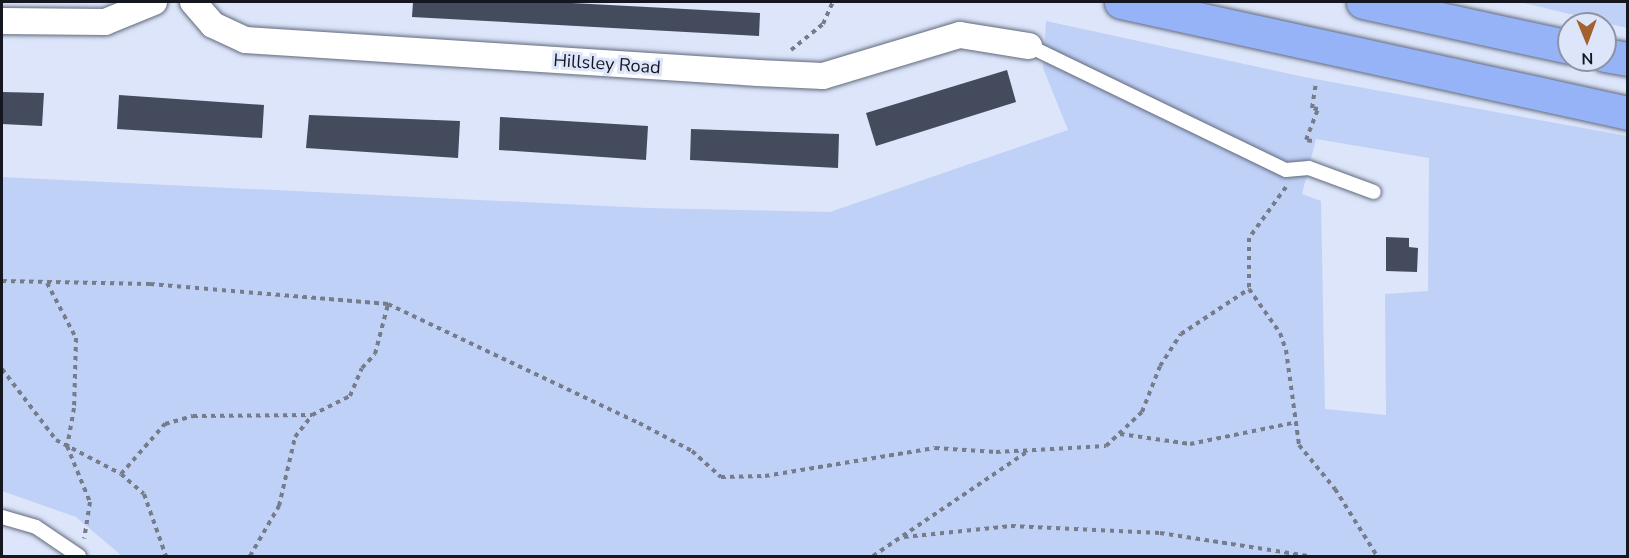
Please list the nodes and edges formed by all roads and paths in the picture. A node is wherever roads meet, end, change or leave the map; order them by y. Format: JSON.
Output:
{"nodes":[{"id":1,"x":154,"y":2,"type":"edge"},
{"id":2,"x":193,"y":2,"type":"edge"},
{"id":3,"x":833,"y":2,"type":"edge"},
{"id":4,"x":1121,"y":2,"type":"edge"},
{"id":5,"x":1364,"y":2,"type":"edge"},
{"id":6,"x":2,"y":21,"type":"edge"},
{"id":7,"x":1557,"y":44,"type":"edge"},
{"id":8,"x":1029,"y":46,"type":"joint"},
{"id":9,"x":758,"y":74,"type":"junction"},
{"id":10,"x":1316,"y":84,"type":"dead end"},
{"id":11,"x":1628,"y":113,"type":"edge"},
{"id":12,"x":1312,"y":141,"type":"dead end"},
{"id":13,"x":1286,"y":170,"type":"junction"},
{"id":14,"x":1374,"y":192,"type":"dead end"},
{"id":15,"x":2,"y":282,"type":"edge"},
{"id":16,"x":47,"y":283,"type":"junction"},
{"id":17,"x":1249,"y":289,"type":"junction"},
{"id":18,"x":388,"y":304,"type":"junction"},
{"id":19,"x":2,"y":369,"type":"edge"},
{"id":20,"x":312,"y":415,"type":"junction"},
{"id":21,"x":1292,"y":423,"type":"junction"},
{"id":22,"x":1119,"y":434,"type":"junction"},
{"id":23,"x":68,"y":446,"type":"junction"},
{"id":24,"x":1029,"y":450,"type":"junction"},
{"id":25,"x":121,"y":474,"type":"junction"},
{"id":26,"x":2,"y":517,"type":"edge"},
{"id":27,"x":904,"y":537,"type":"junction"},
{"id":28,"x":66,"y":547,"type":"junction"},
{"id":29,"x":79,"y":556,"type":"edge"},
{"id":30,"x":166,"y":556,"type":"edge"},
{"id":31,"x":250,"y":556,"type":"edge"},
{"id":32,"x":873,"y":556,"type":"edge"},
{"id":33,"x":1308,"y":556,"type":"edge"},
{"id":34,"x":1377,"y":556,"type":"edge"}],
"edges":[{"from":1,"to":6,"type":"street"},
{"from":2,"to":9,"type":"street","name":"Hillsley Road"},
{"from":3,"to":9,"type":"path"},
{"from":4,"to":11,"type":"highway"},
{"from":5,"to":7,"type":"highway"},
{"from":8,"to":9,"type":"street","name":"Hillsley Road"},
{"from":8,"to":13,"type":"lane"},
{"from":10,"to":12,"type":"path"},
{"from":13,"to":14,"type":"lane"},
{"from":13,"to":17,"type":"path"},
{"from":15,"to":16,"type":"path"},
{"from":16,"to":18,"type":"path"},
{"from":16,"to":23,"type":"path"},
{"from":17,"to":21,"type":"path"},
{"from":17,"to":22,"type":"path"},
{"from":18,"to":20,"type":"path"},
{"from":18,"to":24,"type":"path"},
{"from":19,"to":23,"type":"path"},
{"from":20,"to":25,"type":"path"},
{"from":20,"to":31,"type":"path"},
{"from":21,"to":22,"type":"path"},
{"from":21,"to":34,"type":"path"},
{"from":22,"to":24,"type":"path"},
{"from":23,"to":25,"type":"path"},
{"from":23,"to":28,"type":"path"},
{"from":24,"to":27,"type":"path"},
{"from":25,"to":30,"type":"path"},
{"from":26,"to":28,"type":"lane"},
{"from":27,"to":32,"type":"path"},
{"from":27,"to":33,"type":"path"},
{"from":28,"to":29,"type":"lane"}]}
